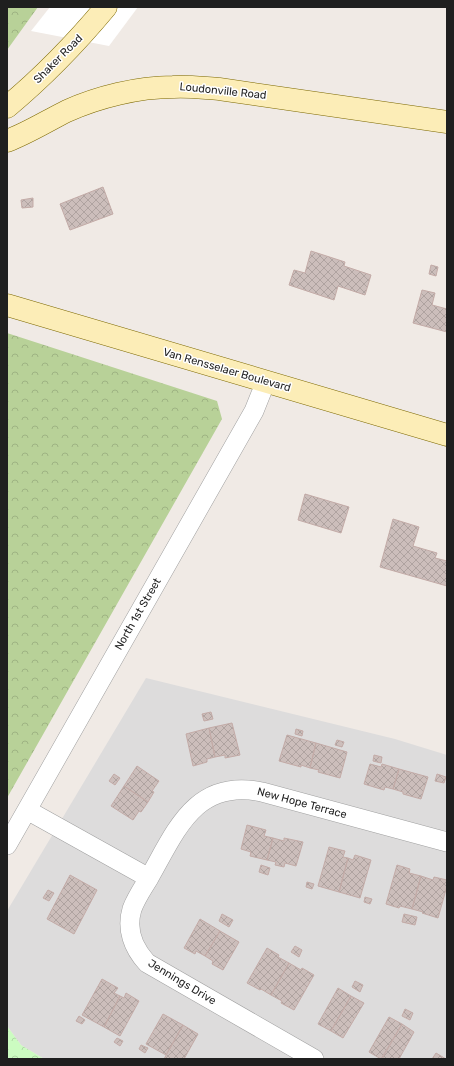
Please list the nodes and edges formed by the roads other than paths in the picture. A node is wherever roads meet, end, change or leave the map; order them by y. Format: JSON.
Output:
{"nodes":[{"id":1,"x":106,"y":7,"type":"edge"},
{"id":2,"x":7,"y":107,"type":"edge"},
{"id":3,"x":447,"y":122,"type":"edge"},
{"id":4,"x":7,"y":141,"type":"edge"},
{"id":5,"x":7,"y":304,"type":"edge"},
{"id":6,"x":266,"y":382,"type":"junction"},
{"id":7,"x":447,"y":435,"type":"edge"},
{"id":8,"x":27,"y":810,"type":"junction"},
{"id":9,"x":447,"y":842,"type":"edge"},
{"id":10,"x":7,"y":845,"type":"edge"},
{"id":11,"x":149,"y":878,"type":"junction"},
{"id":12,"x":314,"y":1059,"type":"edge"}],
"edges":[{"from":1,"to":2,"type":"street","name":"Shaker Road"},
{"from":3,"to":4,"type":"street","name":"Loudonville Road"},
{"from":5,"to":6,"type":"street","name":"Van Rensselaer Boulevard"},
{"from":6,"to":7,"type":"street","name":"Van Rensselaer Boulevard"},
{"from":6,"to":8,"type":"street","name":"North 1st Street"},
{"from":8,"to":10,"type":"street","name":"North 1st Street"},
{"from":8,"to":11,"type":"street"},
{"from":9,"to":11,"type":"street","name":"New Hope Terrace"},
{"from":11,"to":12,"type":"street","name":"Jennings Drive"}]}
